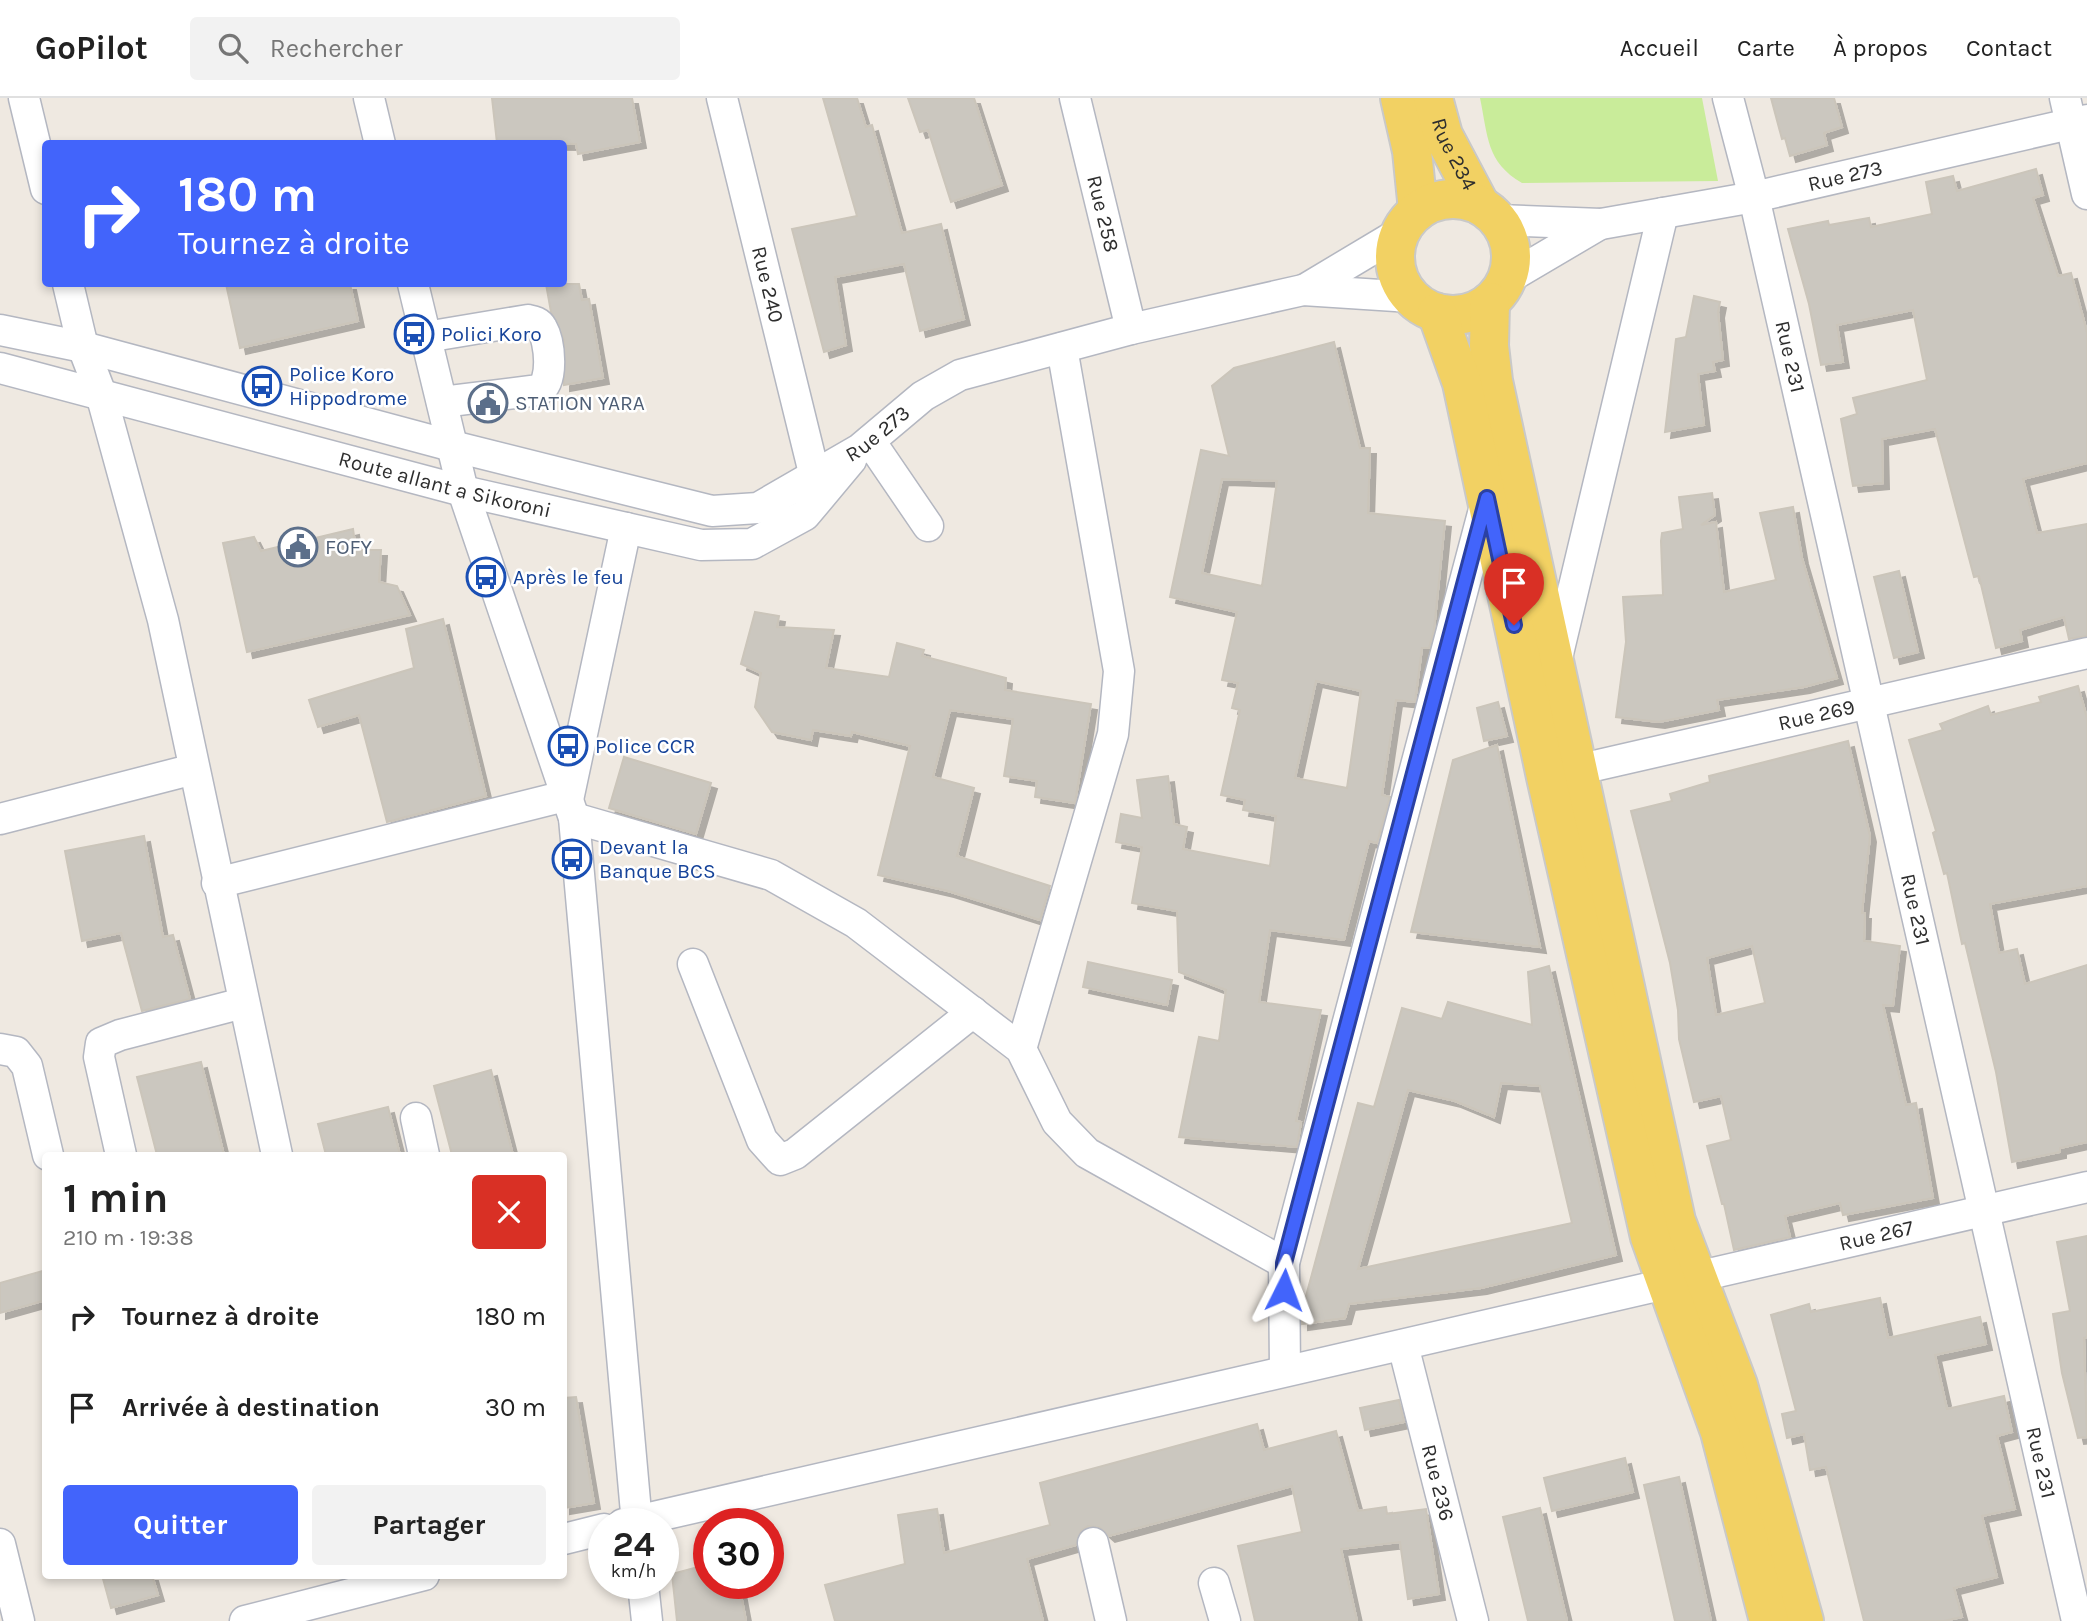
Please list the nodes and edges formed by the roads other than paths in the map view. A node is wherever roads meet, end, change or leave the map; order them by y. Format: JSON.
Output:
{"nodes":[{"id":1,"x":24,"y":98,"type":"edge"},
{"id":2,"x":369,"y":98,"type":"edge"},
{"id":3,"x":722,"y":98,"type":"edge"},
{"id":4,"x":1075,"y":98,"type":"edge"},
{"id":5,"x":1400,"y":98,"type":"edge"},
{"id":6,"x":1433,"y":98,"type":"edge"},
{"id":7,"x":1728,"y":98,"type":"edge"},
{"id":8,"x":2074,"y":114,"type":"edge"},
{"id":9,"x":379,"y":140,"type":"edge"},
{"id":10,"x":42,"y":172,"type":"edge"},
{"id":11,"x":2087,"y":194,"type":"edge"},
{"id":12,"x":1754,"y":197,"type":"junction"},
{"id":13,"x":1489,"y":213,"type":"junction"},
{"id":14,"x":1663,"y":213,"type":"junction"},
{"id":15,"x":1410,"y":221,"type":"junction"},
{"id":16,"x":1601,"y":224,"type":"junction"},
{"id":17,"x":69,"y":287,"type":"edge"},
{"id":18,"x":414,"y":287,"type":"edge"},
{"id":19,"x":1303,"y":290,"type":"junction"},
{"id":20,"x":1499,"y":290,"type":"junction"},
{"id":21,"x":1424,"y":305,"type":"junction"},
{"id":22,"x":1131,"y":329,"type":"junction"},
{"id":23,"x":0,"y":330,"type":"edge"},
{"id":24,"x":426,"y":337,"type":"junction"},
{"id":25,"x":83,"y":347,"type":"junction"},
{"id":26,"x":1062,"y":348,"type":"junction"},
{"id":27,"x":0,"y":368,"type":"edge"},
{"id":28,"x":101,"y":394,"type":"junction"},
{"id":29,"x":442,"y":402,"type":"junction"},
{"id":30,"x":865,"y":445,"type":"junction"},
{"id":31,"x":452,"y":446,"type":"junction"},
{"id":32,"x":819,"y":483,"type":"junction"},
{"id":33,"x":463,"y":491,"type":"junction"},
{"id":34,"x":1487,"y":498,"type":"junction"},
{"id":35,"x":928,"y":526,"type":"dead end"},
{"id":36,"x":626,"y":528,"type":"junction"},
{"id":37,"x":2087,"y":653,"type":"edge"},
{"id":38,"x":1554,"y":668,"type":"junction"},
{"id":39,"x":1870,"y":703,"type":"junction"},
{"id":40,"x":194,"y":769,"type":"junction"},
{"id":41,"x":1561,"y":774,"type":"junction"},
{"id":42,"x":572,"y":806,"type":"junction"},
{"id":43,"x":0,"y":819,"type":"edge"},
{"id":44,"x":217,"y":883,"type":"junction"},
{"id":45,"x":692,"y":964,"type":"dead end"},
{"id":46,"x":243,"y":1003,"type":"junction"},
{"id":47,"x":972,"y":1012,"type":"junction"},
{"id":48,"x":0,"y":1049,"type":"edge"},
{"id":49,"x":1021,"y":1049,"type":"junction"},
{"id":50,"x":416,"y":1118,"type":"dead end"},
{"id":51,"x":47,"y":1152,"type":"edge"},
{"id":52,"x":120,"y":1152,"type":"edge"},
{"id":53,"x":275,"y":1152,"type":"edge"},
{"id":54,"x":423,"y":1152,"type":"edge"},
{"id":55,"x":2087,"y":1187,"type":"edge"},
{"id":56,"x":1984,"y":1211,"type":"junction"},
{"id":57,"x":1284,"y":1263,"type":"junction"},
{"id":58,"x":1681,"y":1280,"type":"junction"},
{"id":59,"x":1403,"y":1345,"type":"junction"},
{"id":60,"x":1285,"y":1370,"type":"junction"},
{"id":61,"x":631,"y":1508,"type":"edge"},
{"id":62,"x":679,"y":1512,"type":"edge"},
{"id":63,"x":588,"y":1533,"type":"edge"},
{"id":64,"x":567,"y":1538,"type":"edge"},
{"id":65,"x":1093,"y":1543,"type":"dead end"},
{"id":66,"x":0,"y":1544,"type":"edge"},
{"id":67,"x":411,"y":1579,"type":"edge"},
{"id":68,"x":1214,"y":1583,"type":"dead end"},
{"id":69,"x":358,"y":1595,"type":"edge"},
{"id":70,"x":645,"y":1599,"type":"edge"},
{"id":71,"x":19,"y":1621,"type":"edge"},
{"id":72,"x":244,"y":1621,"type":"edge"},
{"id":73,"x":647,"y":1621,"type":"edge"},
{"id":74,"x":1111,"y":1621,"type":"edge"},
{"id":75,"x":1225,"y":1621,"type":"edge"},
{"id":76,"x":1473,"y":1621,"type":"edge"},
{"id":77,"x":1769,"y":1621,"type":"edge"},
{"id":78,"x":1804,"y":1621,"type":"edge"},
{"id":79,"x":2077,"y":1621,"type":"edge"}],
"edges":[{"from":1,"to":10,"type":"street"},
{"from":2,"to":9,"type":"street"},
{"from":3,"to":32,"type":"street","name":"Rue 240"},
{"from":4,"to":22,"type":"street","name":"Rue 258"},
{"from":5,"to":15,"type":"main road","name":"Rue 234"},
{"from":6,"to":13,"type":"main road","name":"Rue 234"},
{"from":7,"to":12,"type":"street","name":"Rue 231"},
{"from":8,"to":11,"type":"street"},
{"from":8,"to":12,"type":"street","name":"Rue 273"},
{"from":12,"to":14,"type":"street","name":"Rue 273"},
{"from":12,"to":39,"type":"street","name":"Rue 231"},
{"from":13,"to":15,"type":"main road"},
{"from":13,"to":16,"type":"street","name":"Rue 273"},
{"from":13,"to":20,"type":"main road"},
{"from":14,"to":16,"type":"street","name":"Rue 273"},
{"from":14,"to":38,"type":"street"},
{"from":15,"to":19,"type":"street","name":"Rue 273"},
{"from":15,"to":21,"type":"main road"},
{"from":16,"to":20,"type":"street","name":"Rue 273"},
{"from":17,"to":25,"type":"street"},
{"from":18,"to":24,"type":"street"},
{"from":19,"to":21,"type":"street","name":"Rue 273"},
{"from":19,"to":22,"type":"street","name":"Rue 273"},
{"from":20,"to":21,"type":"main road"},
{"from":20,"to":38,"type":"main road"},
{"from":21,"to":34,"type":"main road"},
{"from":22,"to":26,"type":"street","name":"Rue 273"},
{"from":23,"to":25,"type":"street"},
{"from":24,"to":29,"type":"street"},
{"from":24,"to":29,"type":"street"},
{"from":25,"to":28,"type":"street"},
{"from":25,"to":31,"type":"street"},
{"from":26,"to":30,"type":"street","name":"Rue 273"},
{"from":26,"to":49,"type":"street"},
{"from":27,"to":28,"type":"street","name":"Route allant a Sikoroni"},
{"from":28,"to":33,"type":"street","name":"Route allant a Sikoroni"},
{"from":28,"to":40,"type":"street"},
{"from":29,"to":31,"type":"street"},
{"from":30,"to":32,"type":"street","name":"Route allant a Sikoroni"},
{"from":30,"to":35,"type":"street"},
{"from":31,"to":32,"type":"street"},
{"from":31,"to":33,"type":"street"},
{"from":32,"to":36,"type":"street","name":"Route allant a Sikoroni"},
{"from":33,"to":36,"type":"street","name":"Route allant a Sikoroni"},
{"from":33,"to":42,"type":"street"},
{"from":34,"to":41,"type":"main road"},
{"from":34,"to":57,"type":"street"},
{"from":36,"to":42,"type":"street"},
{"from":37,"to":39,"type":"street","name":"Rue 269"},
{"from":38,"to":41,"type":"main road"},
{"from":39,"to":41,"type":"street","name":"Rue 269"},
{"from":39,"to":56,"type":"street","name":"Rue 231"},
{"from":40,"to":43,"type":"street"},
{"from":40,"to":44,"type":"street"},
{"from":41,"to":58,"type":"main road"},
{"from":42,"to":44,"type":"street"},
{"from":42,"to":47,"type":"street"},
{"from":42,"to":61,"type":"street"},
{"from":44,"to":46,"type":"street"},
{"from":45,"to":47,"type":"street"},
{"from":46,"to":52,"type":"street"},
{"from":46,"to":53,"type":"street"},
{"from":47,"to":49,"type":"street"},
{"from":48,"to":51,"type":"street"},
{"from":49,"to":57,"type":"street"},
{"from":50,"to":54,"type":"street"},
{"from":55,"to":56,"type":"street","name":"Rue 267"},
{"from":56,"to":58,"type":"street","name":"Rue 267"},
{"from":56,"to":79,"type":"street","name":"Rue 231"},
{"from":57,"to":60,"type":"street"},
{"from":58,"to":59,"type":"street","name":"Rue 267"},
{"from":58,"to":77,"type":"main road"},
{"from":58,"to":78,"type":"main road"},
{"from":59,"to":60,"type":"street","name":"Rue 267"},
{"from":59,"to":76,"type":"street","name":"Rue 236"},
{"from":60,"to":62,"type":"street","name":"Rue 267"},
{"from":63,"to":64,"type":"street"},
{"from":65,"to":74,"type":"street"},
{"from":66,"to":71,"type":"street"},
{"from":67,"to":69,"type":"street"},
{"from":68,"to":75,"type":"street"},
{"from":69,"to":72,"type":"street"},
{"from":70,"to":73,"type":"street"}]}
